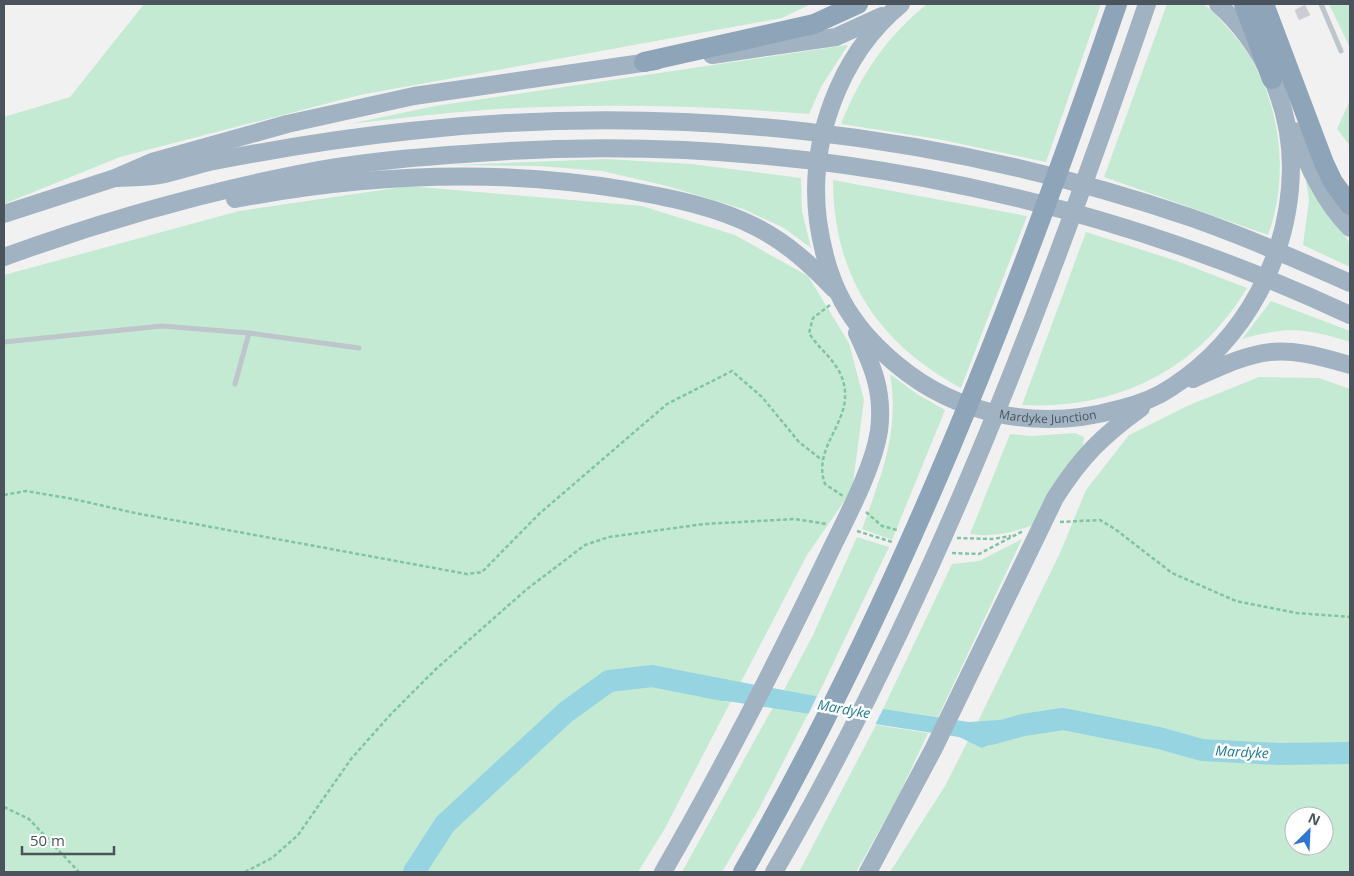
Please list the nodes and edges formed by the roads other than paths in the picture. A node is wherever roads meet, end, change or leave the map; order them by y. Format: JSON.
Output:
{"nodes":[{"id":1,"x":858,"y":4,"type":"edge"},
{"id":2,"x":1117,"y":4,"type":"edge"},
{"id":3,"x":1148,"y":4,"type":"edge"},
{"id":4,"x":1218,"y":4,"type":"edge"},
{"id":5,"x":1244,"y":4,"type":"edge"},
{"id":6,"x":1264,"y":4,"type":"edge"},
{"id":7,"x":1321,"y":4,"type":"edge"},
{"id":8,"x":898,"y":7,"type":"edge"},
{"id":9,"x":1340,"y":51,"type":"dead end"},
{"id":10,"x":644,"y":62,"type":"junction"},
{"id":11,"x":1272,"y":79,"type":"junction"},
{"id":12,"x":1282,"y":102,"type":"junction"},
{"id":13,"x":115,"y":178,"type":"junction"},
{"id":14,"x":1350,"y":205,"type":"edge"},
{"id":15,"x":4,"y":214,"type":"edge"},
{"id":16,"x":136,"y":214,"type":"junction"},
{"id":17,"x":1350,"y":228,"type":"edge"},
{"id":18,"x":4,"y":257,"type":"edge"},
{"id":19,"x":1350,"y":283,"type":"edge"},
{"id":20,"x":841,"y":301,"type":"junction"},
{"id":21,"x":1350,"y":316,"type":"edge"},
{"id":22,"x":250,"y":333,"type":"junction"},
{"id":23,"x":4,"y":342,"type":"edge"},
{"id":24,"x":359,"y":348,"type":"dead end"},
{"id":25,"x":1350,"y":365,"type":"edge"},
{"id":26,"x":235,"y":384,"type":"dead end"},
{"id":27,"x":1166,"y":391,"type":"junction"},
{"id":28,"x":663,"y":872,"type":"edge"},
{"id":29,"x":742,"y":872,"type":"edge"},
{"id":30,"x":774,"y":872,"type":"edge"},
{"id":31,"x":868,"y":872,"type":"edge"}],
"edges":[{"from":1,"to":10,"type":"highway"},
{"from":2,"to":29,"type":"highway"},
{"from":3,"to":30,"type":"highway"},
{"from":4,"to":11,"type":"highway","name":"Mardyke Junction"},
{"from":5,"to":11,"type":"highway"},
{"from":6,"to":14,"type":"highway"},
{"from":7,"to":9,"type":"lane"},
{"from":8,"to":10,"type":"highway"},
{"from":8,"to":20,"type":"highway","name":"Mardyke Junction"},
{"from":10,"to":13,"type":"highway"},
{"from":11,"to":12,"type":"highway","name":"Mardyke Junction"},
{"from":12,"to":17,"type":"highway"},
{"from":12,"to":27,"type":"highway","name":"Mardyke Junction"},
{"from":13,"to":15,"type":"highway"},
{"from":13,"to":19,"type":"highway"},
{"from":16,"to":18,"type":"highway"},
{"from":16,"to":20,"type":"highway"},
{"from":16,"to":21,"type":"highway"},
{"from":20,"to":27,"type":"highway","name":"Mardyke Junction"},
{"from":20,"to":28,"type":"highway"},
{"from":22,"to":23,"type":"lane"},
{"from":22,"to":24,"type":"lane"},
{"from":22,"to":26,"type":"lane"},
{"from":25,"to":27,"type":"highway"},
{"from":27,"to":31,"type":"highway"}]}
